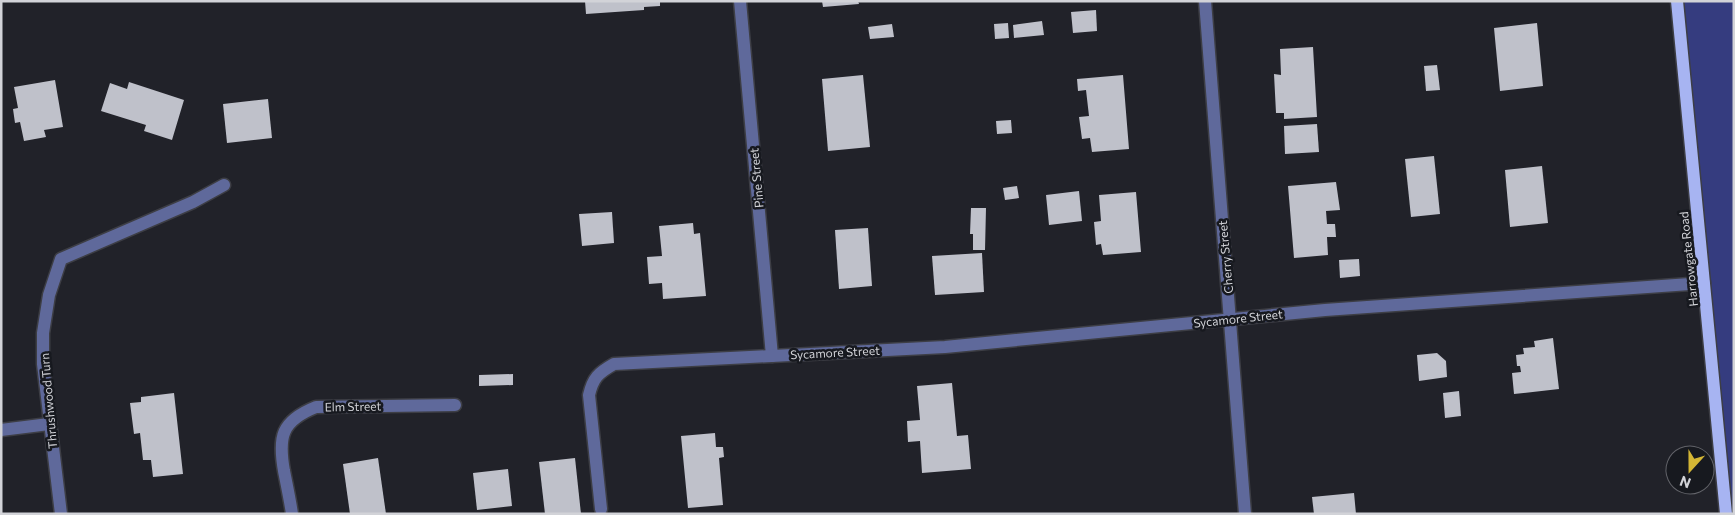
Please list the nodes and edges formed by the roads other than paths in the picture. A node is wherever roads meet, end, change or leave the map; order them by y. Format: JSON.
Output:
{"nodes":[{"id":1,"x":740,"y":1,"type":"edge"},
{"id":2,"x":1205,"y":1,"type":"edge"},
{"id":3,"x":1677,"y":1,"type":"edge"},
{"id":4,"x":224,"y":185,"type":"dead end"},
{"id":5,"x":1704,"y":283,"type":"junction"},
{"id":6,"x":1230,"y":319,"type":"junction"},
{"id":7,"x":772,"y":356,"type":"junction"},
{"id":8,"x":455,"y":405,"type":"dead end"},
{"id":9,"x":49,"y":424,"type":"junction"},
{"id":10,"x":1,"y":430,"type":"edge"},
{"id":11,"x":601,"y":509,"type":"dead end"},
{"id":12,"x":61,"y":514,"type":"edge"},
{"id":13,"x":292,"y":514,"type":"edge"},
{"id":14,"x":1245,"y":514,"type":"edge"},
{"id":15,"x":1726,"y":514,"type":"edge"}],
"edges":[{"from":1,"to":7,"type":"street","name":"Pine Street"},
{"from":2,"to":6,"type":"street","name":"Cherry Street"},
{"from":3,"to":5,"type":"main road","name":"Harrowgate Road"},
{"from":4,"to":9,"type":"street","name":"Thrushwood Turn"},
{"from":5,"to":6,"type":"street","name":"Sycamore Street"},
{"from":5,"to":15,"type":"main road","name":"Harrowgate Road"},
{"from":6,"to":7,"type":"street","name":"Sycamore Street"},
{"from":6,"to":14,"type":"street","name":"Cherry Street"},
{"from":7,"to":11,"type":"street","name":"Sycamore Street"},
{"from":8,"to":13,"type":"street","name":"Elm Street"},
{"from":9,"to":10,"type":"street"},
{"from":9,"to":12,"type":"street","name":"Thrushwood Turn"}]}
